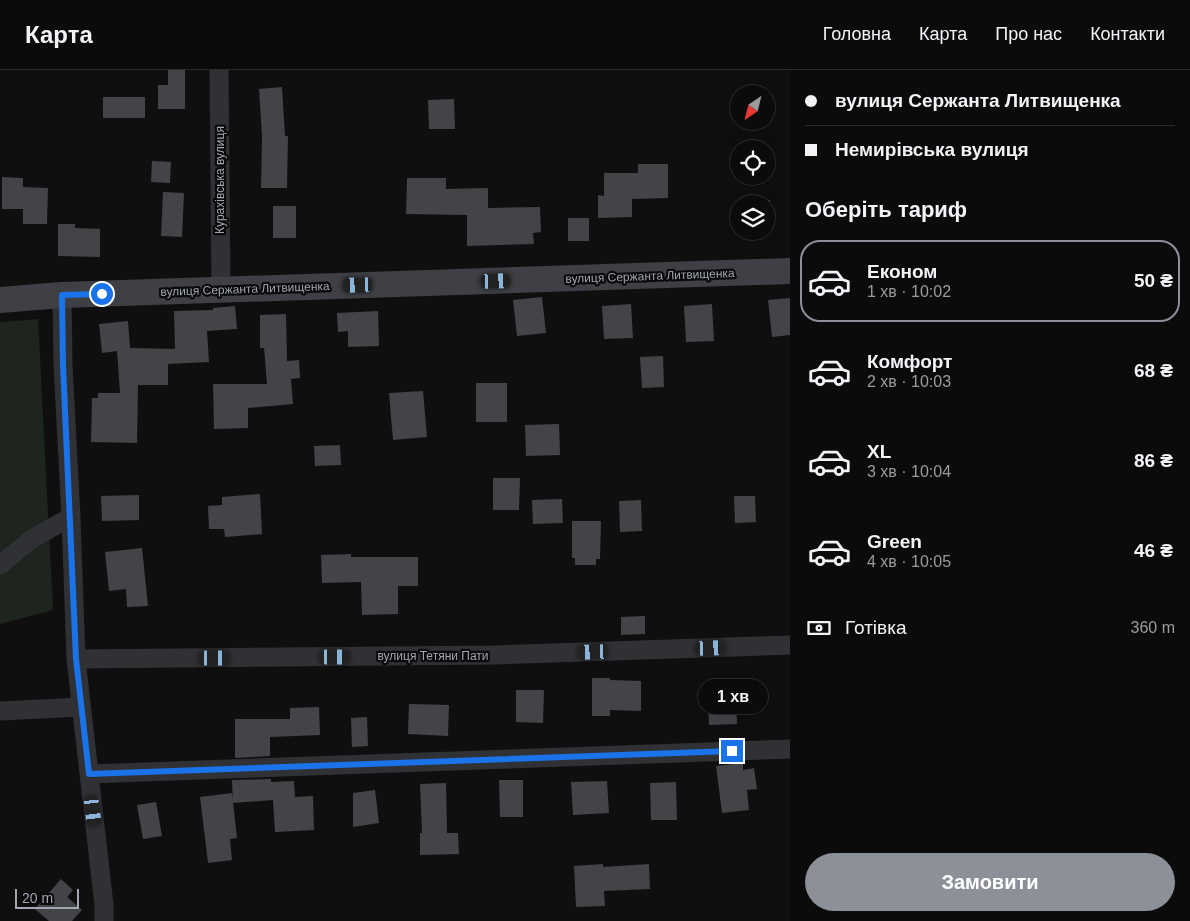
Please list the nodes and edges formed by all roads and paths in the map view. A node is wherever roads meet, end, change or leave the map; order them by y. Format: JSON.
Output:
{"nodes":[{"id":1,"x":219,"y":70,"type":"edge"},
{"id":2,"x":790,"y":271,"type":"edge"},
{"id":3,"x":221,"y":290,"type":"junction"},
{"id":4,"x":62,"y":295,"type":"junction"},
{"id":5,"x":0,"y":300,"type":"edge"},
{"id":6,"x":71,"y":516,"type":"junction"},
{"id":7,"x":0,"y":565,"type":"edge"},
{"id":8,"x":790,"y":645,"type":"edge"},
{"id":9,"x":76,"y":659,"type":"junction"},
{"id":10,"x":80,"y":707,"type":"junction"},
{"id":11,"x":0,"y":711,"type":"edge"},
{"id":12,"x":790,"y":749,"type":"edge"},
{"id":13,"x":89,"y":774,"type":"junction"},
{"id":14,"x":104,"y":921,"type":"edge"}],
"edges":[{"from":1,"to":3,"type":"street","name":"Курахівська вулиця"},
{"from":2,"to":3,"type":"main road","name":"вулиця Сержанта Литвищенка"},
{"from":3,"to":4,"type":"main road","name":"вулиця Сержанта Литвищенка"},
{"from":4,"to":5,"type":"main road","name":"вулиця Сержанта Литвищенка"},
{"from":4,"to":6,"type":"street"},
{"from":6,"to":7,"type":"street"},
{"from":6,"to":9,"type":"street"},
{"from":8,"to":9,"type":"street","name":"вулиця Тетяни Пати"},
{"from":9,"to":10,"type":"street"},
{"from":10,"to":11,"type":"street"},
{"from":10,"to":13,"type":"street"},
{"from":12,"to":13,"type":"street"},
{"from":13,"to":14,"type":"street"}]}
